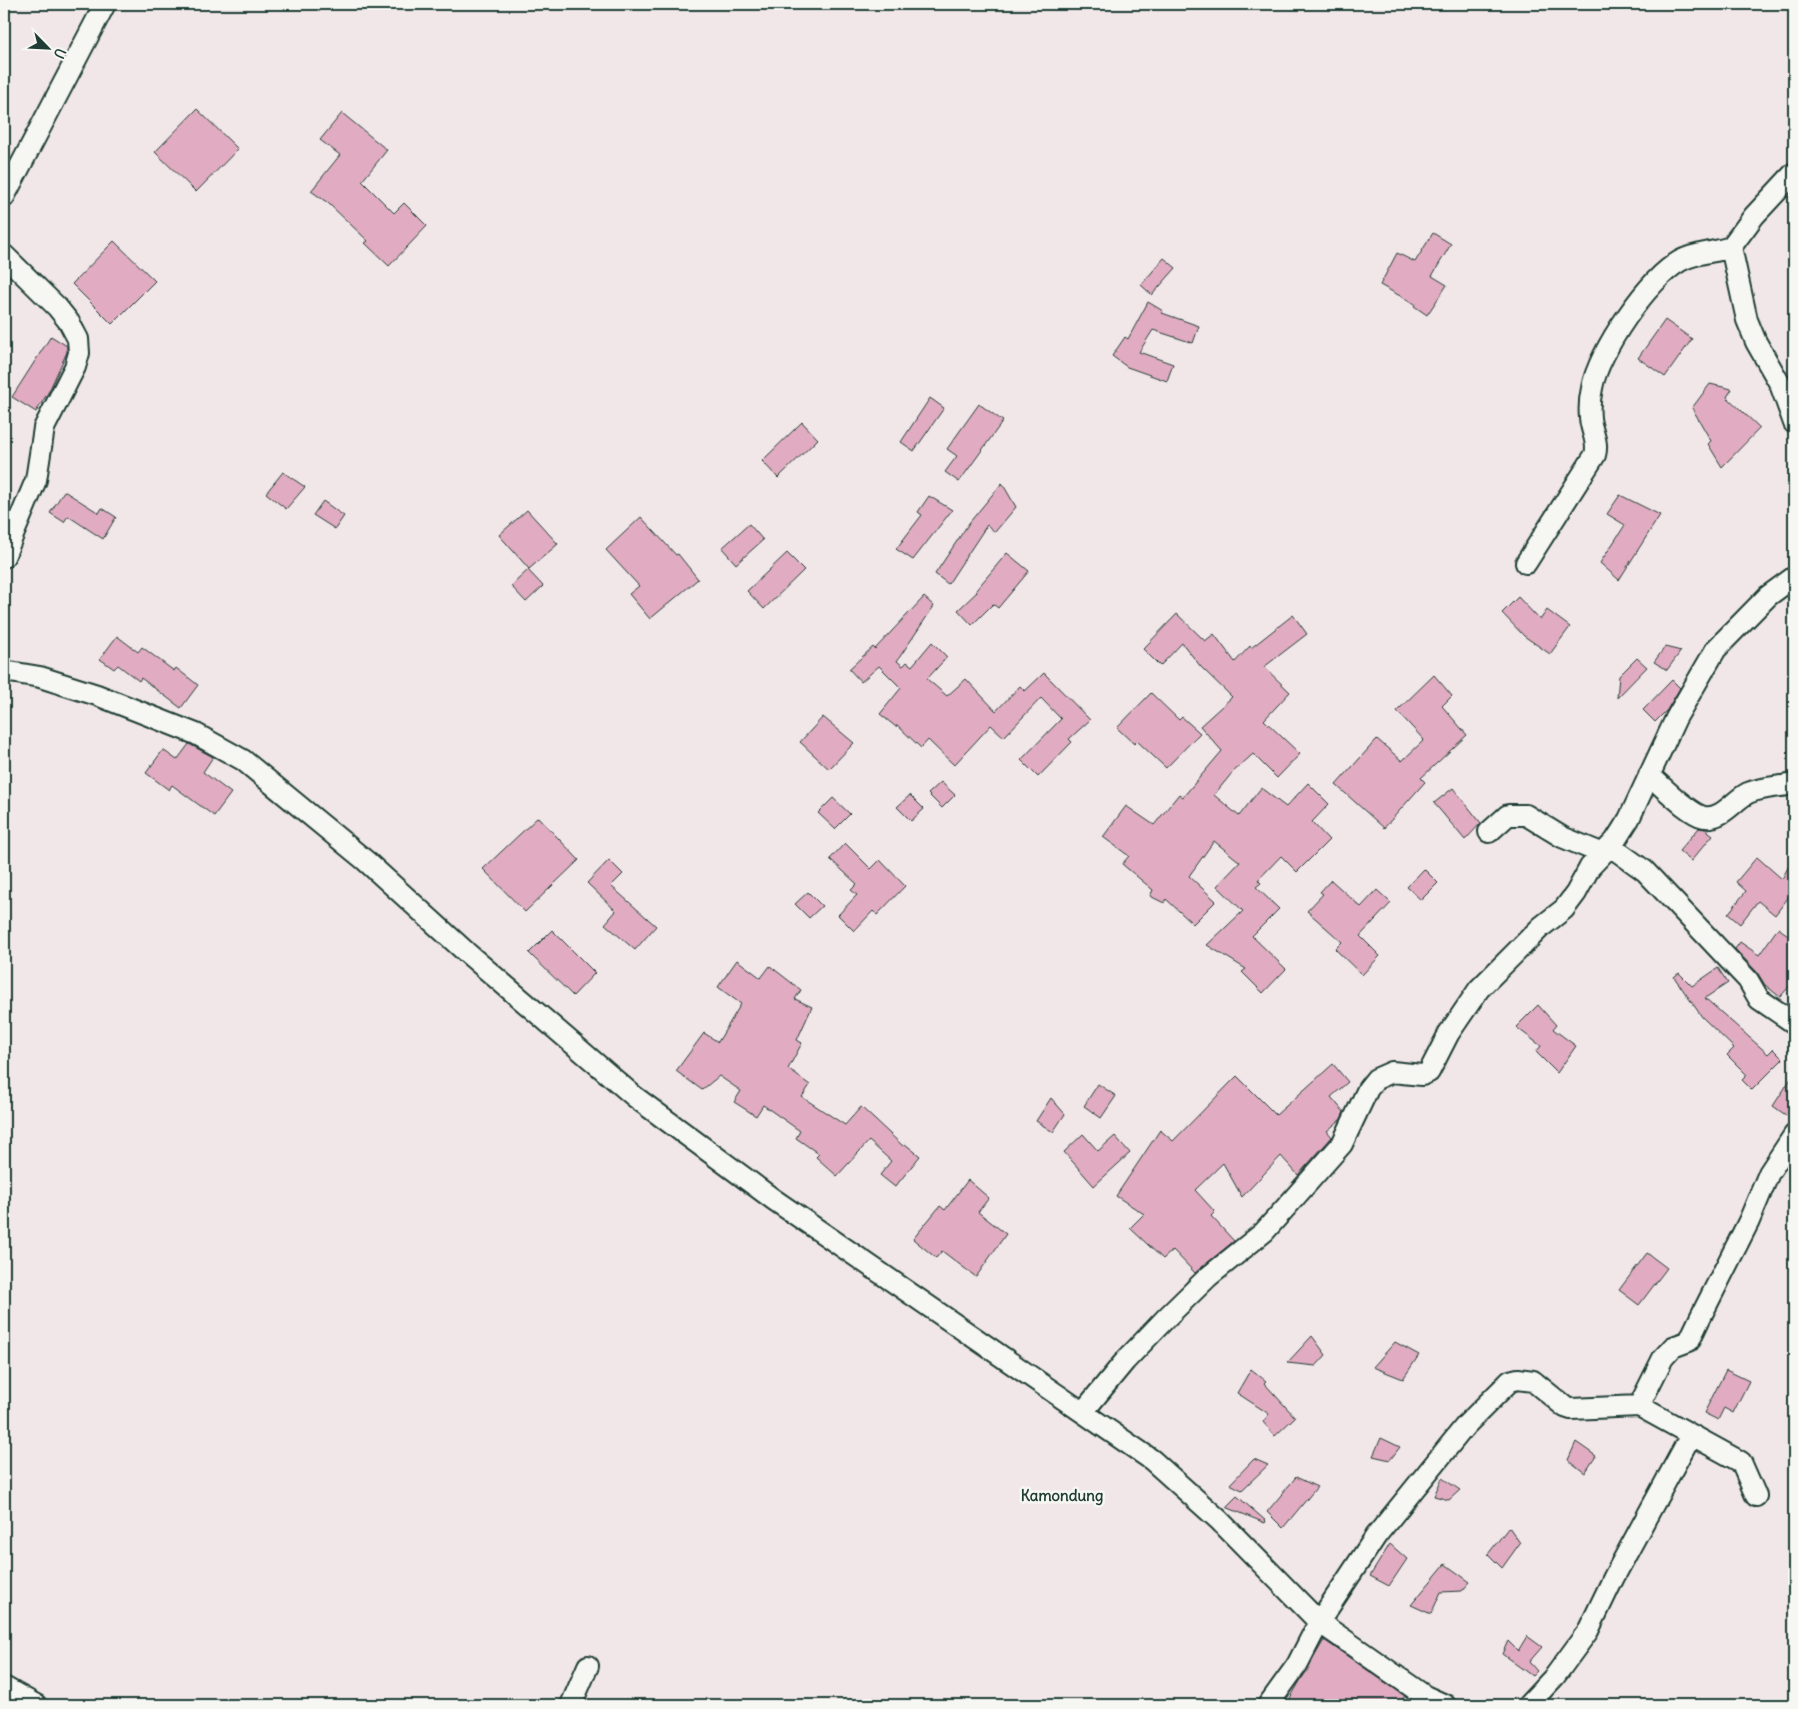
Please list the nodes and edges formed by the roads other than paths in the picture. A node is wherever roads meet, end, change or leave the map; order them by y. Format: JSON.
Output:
{"nodes":[{"id":1,"x":106,"y":4,"type":"edge"},
{"id":2,"x":1794,"y":173,"type":"edge"},
{"id":3,"x":4,"y":197,"type":"edge"},
{"id":4,"x":1731,"y":247,"type":"junction"},
{"id":5,"x":4,"y":255,"type":"edge"},
{"id":6,"x":1794,"y":423,"type":"edge"},
{"id":7,"x":4,"y":557,"type":"edge"},
{"id":8,"x":1526,"y":563,"type":"dead end"},
{"id":9,"x":1794,"y":577,"type":"edge"},
{"id":10,"x":5,"y":667,"type":"edge"},
{"id":11,"x":1648,"y":775,"type":"junction"},
{"id":12,"x":1794,"y":784,"type":"edge"},
{"id":13,"x":1489,"y":832,"type":"dead end"},
{"id":14,"x":1605,"y":850,"type":"junction"},
{"id":15,"x":1794,"y":1023,"type":"edge"},
{"id":16,"x":1794,"y":1135,"type":"edge"},
{"id":17,"x":1639,"y":1406,"type":"junction"},
{"id":18,"x":1083,"y":1412,"type":"junction"},
{"id":19,"x":1691,"y":1435,"type":"junction"},
{"id":20,"x":1756,"y":1496,"type":"dead end"},
{"id":21,"x":1319,"y":1622,"type":"junction"},
{"id":22,"x":588,"y":1666,"type":"dead end"},
{"id":23,"x":4,"y":1687,"type":"edge"},
{"id":24,"x":36,"y":1705,"type":"edge"},
{"id":25,"x":571,"y":1705,"type":"edge"},
{"id":26,"x":1268,"y":1705,"type":"edge"},
{"id":27,"x":1445,"y":1705,"type":"edge"},
{"id":28,"x":1528,"y":1705,"type":"edge"}],
"edges":[{"from":1,"to":3,"type":"street"},
{"from":2,"to":4,"type":"street"},
{"from":4,"to":6,"type":"street"},
{"from":4,"to":8,"type":"street"},
{"from":5,"to":7,"type":"street"},
{"from":9,"to":11,"type":"street"},
{"from":10,"to":18,"type":"street"},
{"from":11,"to":12,"type":"street"},
{"from":11,"to":14,"type":"street"},
{"from":13,"to":14,"type":"street"},
{"from":14,"to":15,"type":"street"},
{"from":14,"to":18,"type":"street"},
{"from":16,"to":17,"type":"street"},
{"from":17,"to":19,"type":"street"},
{"from":17,"to":21,"type":"street"},
{"from":18,"to":21,"type":"street"},
{"from":19,"to":20,"type":"street"},
{"from":19,"to":28,"type":"street"},
{"from":21,"to":26,"type":"street"},
{"from":21,"to":27,"type":"street"},
{"from":22,"to":25,"type":"street"},
{"from":23,"to":24,"type":"street"}]}
